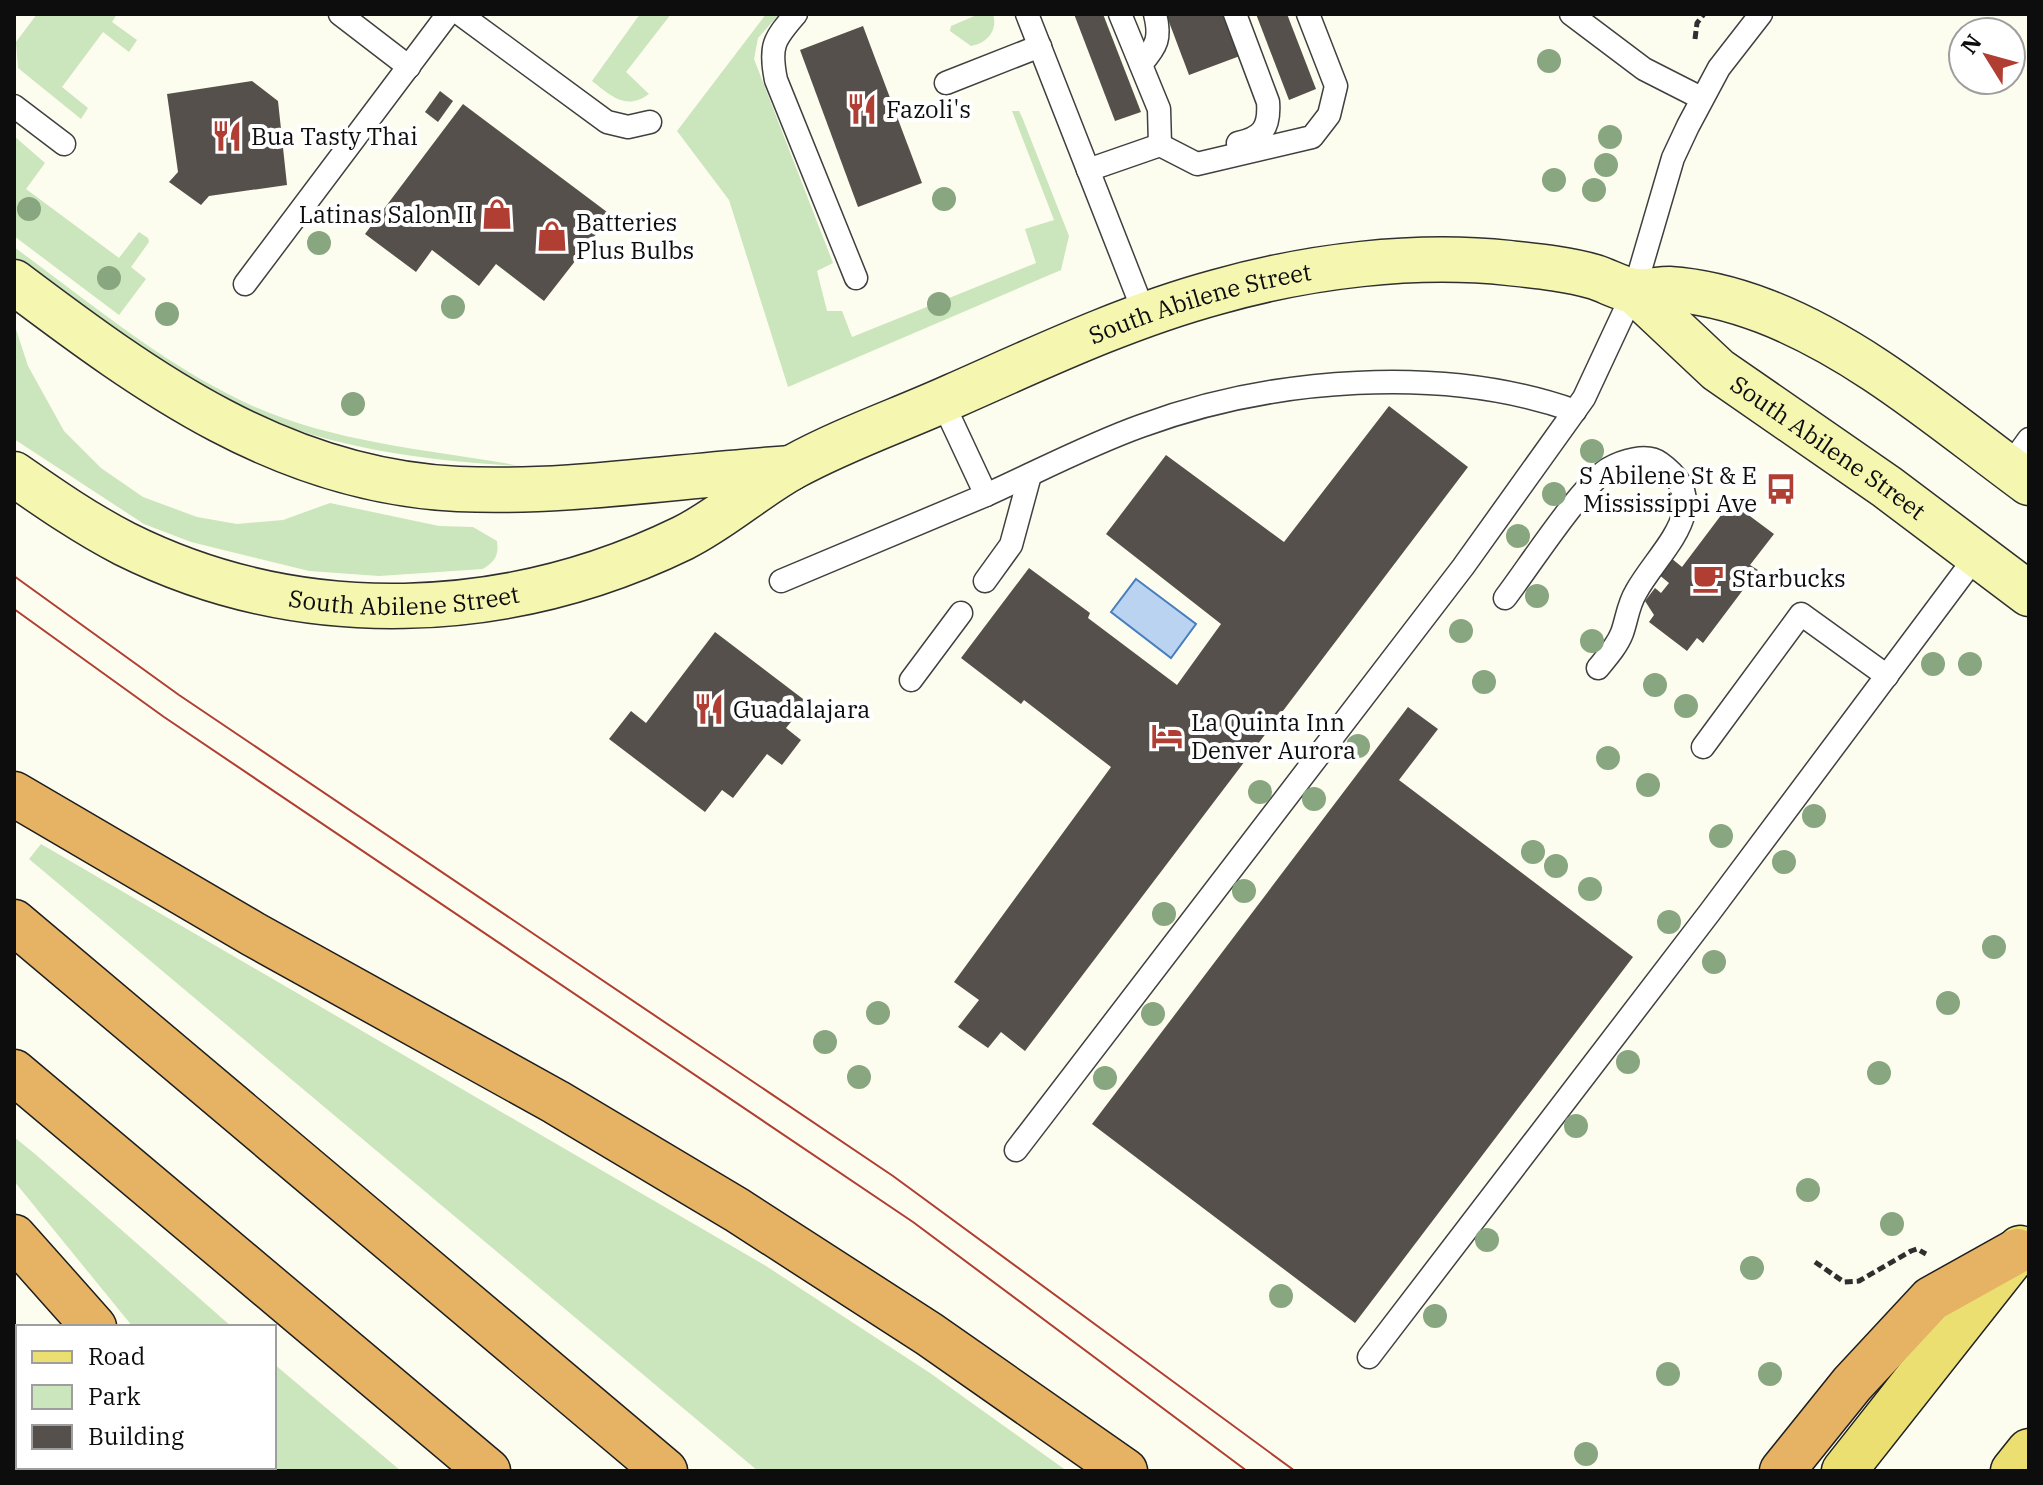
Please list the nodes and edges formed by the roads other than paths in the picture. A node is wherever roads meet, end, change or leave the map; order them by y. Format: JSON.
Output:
{"nodes":[{"id":1,"x":340,"y":14,"type":"edge"},
{"id":2,"x":448,"y":14,"type":"edge"},
{"id":3,"x":460,"y":14,"type":"edge"},
{"id":4,"x":796,"y":14,"type":"edge"},
{"id":5,"x":1027,"y":14,"type":"edge"},
{"id":6,"x":1120,"y":14,"type":"edge"},
{"id":7,"x":1155,"y":14,"type":"edge"},
{"id":8,"x":1235,"y":14,"type":"edge"},
{"id":9,"x":1308,"y":14,"type":"edge"},
{"id":10,"x":1571,"y":14,"type":"edge"},
{"id":11,"x":1761,"y":14,"type":"edge"},
{"id":12,"x":1040,"y":46,"type":"junction"},
{"id":13,"x":1141,"y":64,"type":"junction"},
{"id":14,"x":409,"y":67,"type":"junction"},
{"id":15,"x":946,"y":83,"type":"dead end"},
{"id":16,"x":1701,"y":98,"type":"junction"},
{"id":17,"x":14,"y":106,"type":"edge"},
{"id":18,"x":650,"y":122,"type":"dead end"},
{"id":19,"x":64,"y":144,"type":"dead end"},
{"id":20,"x":1160,"y":145,"type":"junction"},
{"id":21,"x":1182,"y":156,"type":"junction"},
{"id":22,"x":1088,"y":170,"type":"junction"},
{"id":23,"x":856,"y":278,"type":"dead end"},
{"id":24,"x":14,"y":282,"type":"edge"},
{"id":25,"x":245,"y":284,"type":"dead end"},
{"id":26,"x":1634,"y":291,"type":"junction"},
{"id":27,"x":1145,"y":315,"type":"junction"},
{"id":28,"x":942,"y":401,"type":"junction"},
{"id":29,"x":1575,"y":411,"type":"junction"},
{"id":30,"x":2022,"y":463,"type":"edge"},
{"id":31,"x":791,"y":468,"type":"junction"},
{"id":32,"x":14,"y":474,"type":"edge"},
{"id":33,"x":1030,"y":475,"type":"junction"},
{"id":34,"x":986,"y":495,"type":"junction"},
{"id":35,"x":1977,"y":555,"type":"junction"},
{"id":36,"x":781,"y":581,"type":"dead end"},
{"id":37,"x":985,"y":581,"type":"dead end"},
{"id":38,"x":2029,"y":594,"type":"edge"},
{"id":39,"x":1505,"y":598,"type":"dead end"},
{"id":40,"x":961,"y":613,"type":"dead end"},
{"id":41,"x":1598,"y":668,"type":"dead end"},
{"id":42,"x":1887,"y":676,"type":"junction"},
{"id":43,"x":911,"y":680,"type":"dead end"},
{"id":44,"x":1703,"y":747,"type":"dead end"},
{"id":45,"x":14,"y":794,"type":"edge"},
{"id":46,"x":14,"y":922,"type":"edge"},
{"id":47,"x":14,"y":1072,"type":"edge"},
{"id":48,"x":1016,"y":1150,"type":"dead end"},
{"id":49,"x":14,"y":1237,"type":"edge"},
{"id":50,"x":2023,"y":1244,"type":"edge"},
{"id":51,"x":92,"y":1325,"type":"edge"},
{"id":52,"x":1369,"y":1357,"type":"dead end"},
{"id":53,"x":2029,"y":1451,"type":"edge"},
{"id":54,"x":488,"y":1471,"type":"edge"},
{"id":55,"x":665,"y":1471,"type":"edge"},
{"id":56,"x":1125,"y":1471,"type":"edge"},
{"id":57,"x":1782,"y":1471,"type":"edge"},
{"id":58,"x":1844,"y":1471,"type":"edge"},
{"id":59,"x":2013,"y":1471,"type":"edge"}],
"edges":[{"from":1,"to":14,"type":"lane"},
{"from":2,"to":14,"type":"lane"},
{"from":3,"to":18,"type":"lane"},
{"from":4,"to":23,"type":"lane"},
{"from":5,"to":12,"type":"lane"},
{"from":6,"to":13,"type":"lane"},
{"from":7,"to":13,"type":"lane"},
{"from":8,"to":21,"type":"lane"},
{"from":9,"to":21,"type":"lane"},
{"from":10,"to":16,"type":"lane"},
{"from":11,"to":16,"type":"lane"},
{"from":12,"to":15,"type":"lane"},
{"from":12,"to":22,"type":"lane"},
{"from":13,"to":20,"type":"lane"},
{"from":14,"to":25,"type":"lane"},
{"from":16,"to":26,"type":"lane"},
{"from":17,"to":19,"type":"lane"},
{"from":20,"to":21,"type":"lane"},
{"from":20,"to":22,"type":"lane"},
{"from":22,"to":27,"type":"lane"},
{"from":24,"to":31,"type":"main road","name":"South Abilene Street"},
{"from":26,"to":27,"type":"main road","name":"South Abilene Street"},
{"from":26,"to":29,"type":"lane"},
{"from":26,"to":30,"type":"main road","name":"South Abilene Street"},
{"from":26,"to":35,"type":"main road","name":"South Abilene Street"},
{"from":27,"to":28,"type":"main road","name":"South Abilene Street"},
{"from":28,"to":31,"type":"main road","name":"South Abilene Street"},
{"from":28,"to":34,"type":"lane"},
{"from":29,"to":33,"type":"lane"},
{"from":29,"to":48,"type":"lane"},
{"from":31,"to":32,"type":"main road","name":"South Abilene Street"},
{"from":33,"to":34,"type":"lane"},
{"from":33,"to":37,"type":"lane"},
{"from":34,"to":36,"type":"lane"},
{"from":35,"to":38,"type":"main road","name":"South Abilene Street"},
{"from":35,"to":42,"type":"lane"},
{"from":39,"to":41,"type":"lane"},
{"from":40,"to":43,"type":"lane"},
{"from":42,"to":44,"type":"lane"},
{"from":42,"to":52,"type":"lane"},
{"from":45,"to":56,"type":"highway"},
{"from":46,"to":55,"type":"highway"},
{"from":47,"to":54,"type":"highway"},
{"from":49,"to":51,"type":"highway"},
{"from":50,"to":57,"type":"highway"},
{"from":50,"to":58,"type":"main road"},
{"from":53,"to":59,"type":"main road"}]}
